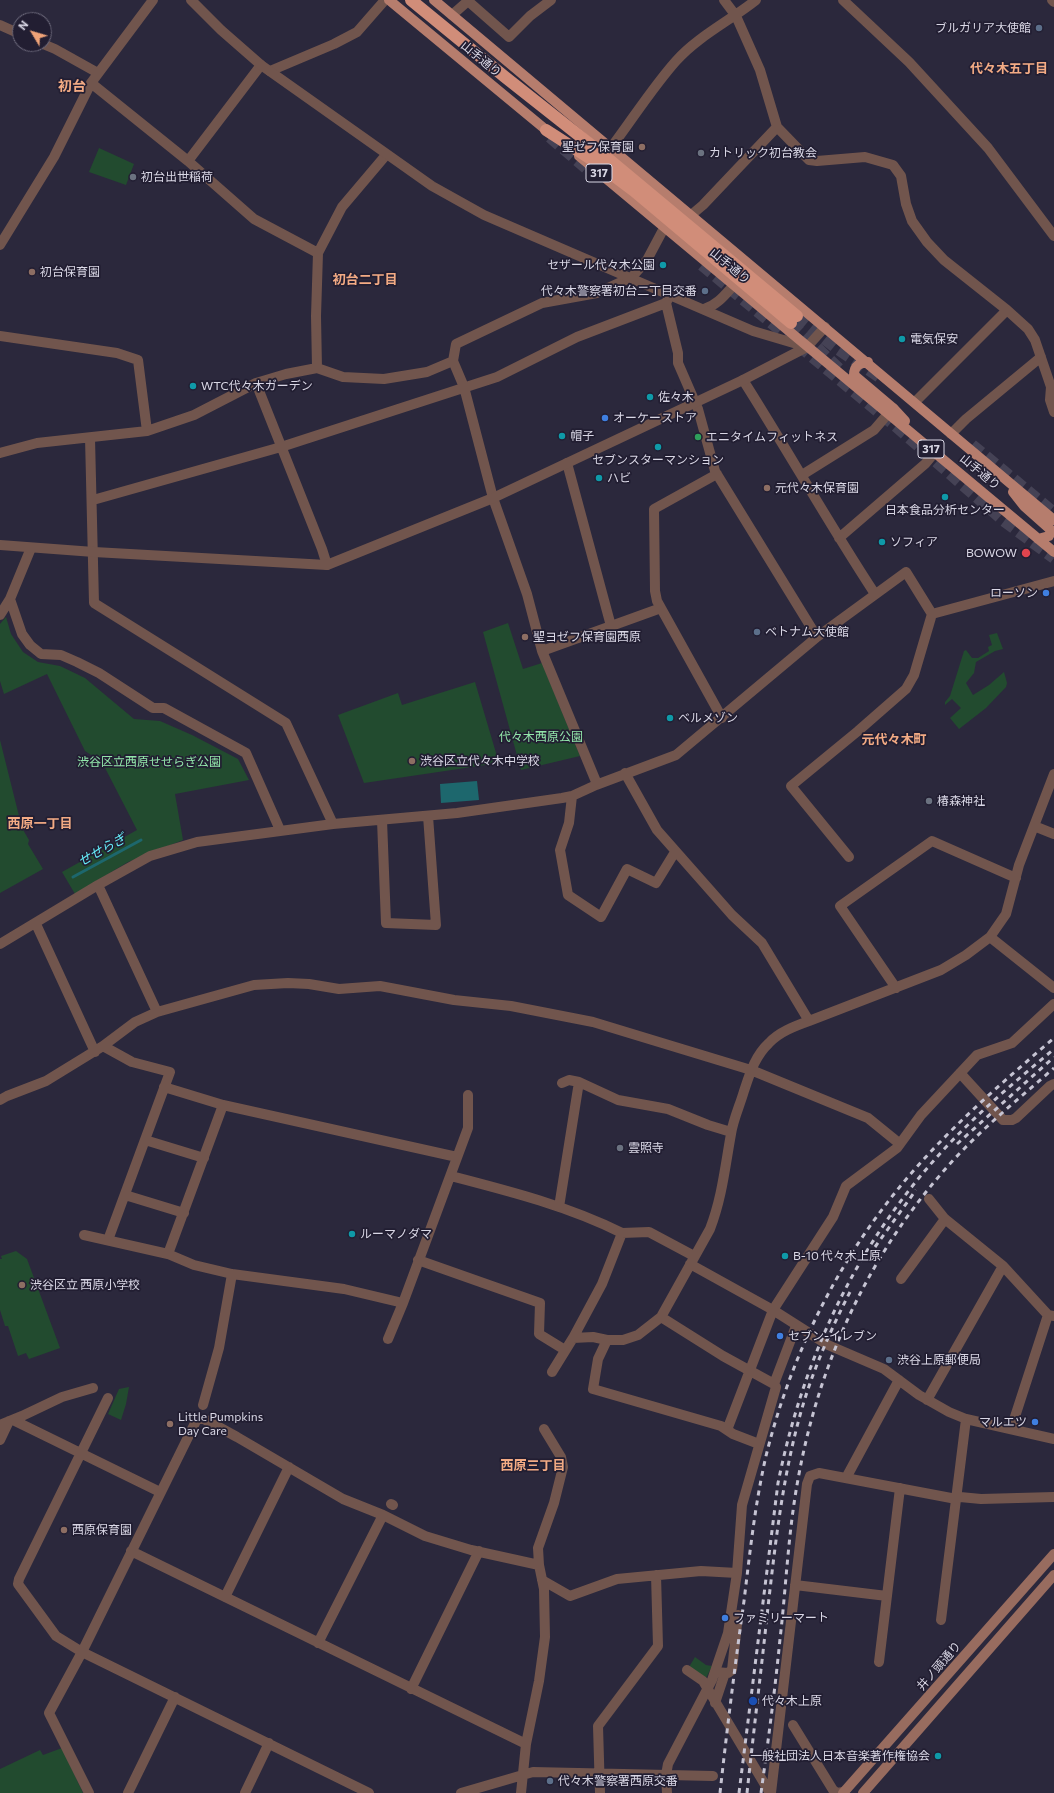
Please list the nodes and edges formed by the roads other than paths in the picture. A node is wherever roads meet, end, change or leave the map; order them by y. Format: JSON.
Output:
{"nodes":[{"id":1,"x":153,"y":0,"type":"edge"},
{"id":2,"x":191,"y":0,"type":"edge"},
{"id":3,"x":386,"y":0,"type":"edge"},
{"id":4,"x":389,"y":0,"type":"edge"},
{"id":5,"x":411,"y":0,"type":"edge"},
{"id":6,"x":434,"y":0,"type":"edge"},
{"id":7,"x":550,"y":0,"type":"edge"},
{"id":8,"x":724,"y":0,"type":"edge"},
{"id":9,"x":756,"y":0,"type":"edge"},
{"id":10,"x":843,"y":0,"type":"edge"},
{"id":11,"x":452,"y":15,"type":"junction"},
{"id":12,"x":736,"y":16,"type":"junction"},
{"id":13,"x":0,"y":25,"type":"edge"},
{"id":14,"x":12,"y":30,"type":"edge"},
{"id":15,"x":52,"y":48,"type":"edge"},
{"id":16,"x":261,"y":65,"type":"junction"},
{"id":17,"x":270,"y":71,"type":"junction"},
{"id":18,"x":98,"y":73,"type":"junction"},
{"id":19,"x":91,"y":83,"type":"junction"},
{"id":20,"x":777,"y":127,"type":"junction"},
{"id":21,"x":546,"y":130,"type":"junction"},
{"id":22,"x":610,"y":149,"type":"junction"},
{"id":23,"x":386,"y":155,"type":"junction"},
{"id":24,"x":188,"y":161,"type":"junction"},
{"id":25,"x":690,"y":216,"type":"junction"},
{"id":26,"x":664,"y":228,"type":"junction"},
{"id":27,"x":1054,"y":236,"type":"edge"},
{"id":28,"x":0,"y":245,"type":"edge"},
{"id":29,"x":318,"y":253,"type":"junction"},
{"id":30,"x":632,"y":278,"type":"junction"},
{"id":31,"x":733,"y":286,"type":"junction"},
{"id":32,"x":668,"y":299,"type":"junction"},
{"id":33,"x":704,"y":309,"type":"junction"},
{"id":34,"x":1008,"y":310,"type":"junction"},
{"id":35,"x":825,"y":327,"type":"junction"},
{"id":36,"x":0,"y":336,"type":"edge"},
{"id":37,"x":807,"y":347,"type":"junction"},
{"id":38,"x":1041,"y":357,"type":"junction"},
{"id":39,"x":453,"y":361,"type":"junction"},
{"id":40,"x":868,"y":362,"type":"junction"},
{"id":41,"x":317,"y":368,"type":"junction"},
{"id":42,"x":743,"y":380,"type":"junction"},
{"id":43,"x":256,"y":383,"type":"junction"},
{"id":44,"x":1053,"y":386,"type":"edge"},
{"id":45,"x":464,"y":387,"type":"junction"},
{"id":46,"x":695,"y":402,"type":"junction"},
{"id":47,"x":915,"y":402,"type":"junction"},
{"id":48,"x":891,"y":411,"type":"junction"},
{"id":49,"x":1054,"y":412,"type":"edge"},
{"id":50,"x":147,"y":431,"type":"junction"},
{"id":51,"x":952,"y":434,"type":"junction"},
{"id":52,"x":90,"y":438,"type":"junction"},
{"id":53,"x":281,"y":447,"type":"junction"},
{"id":54,"x":935,"y":452,"type":"junction"},
{"id":55,"x":0,"y":453,"type":"edge"},
{"id":56,"x":567,"y":463,"type":"junction"},
{"id":57,"x":997,"y":471,"type":"junction"},
{"id":58,"x":717,"y":474,"type":"junction"},
{"id":59,"x":802,"y":475,"type":"junction"},
{"id":60,"x":493,"y":498,"type":"junction"},
{"id":61,"x":93,"y":500,"type":"junction"},
{"id":62,"x":1054,"y":520,"type":"edge"},
{"id":63,"x":839,"y":538,"type":"junction"},
{"id":64,"x":1038,"y":539,"type":"junction"},
{"id":65,"x":0,"y":545,"type":"edge"},
{"id":66,"x":31,"y":548,"type":"junction"},
{"id":67,"x":94,"y":552,"type":"junction"},
{"id":68,"x":1054,"y":552,"type":"edge"},
{"id":69,"x":327,"y":565,"type":"junction"},
{"id":70,"x":1054,"y":581,"type":"edge"},
{"id":71,"x":875,"y":594,"type":"junction"},
{"id":72,"x":10,"y":599,"type":"junction"},
{"id":73,"x":661,"y":608,"type":"junction"},
{"id":74,"x":0,"y":614,"type":"edge"},
{"id":75,"x":932,"y":614,"type":"junction"},
{"id":76,"x":611,"y":626,"type":"junction"},
{"id":77,"x":817,"y":637,"type":"junction"},
{"id":78,"x":542,"y":651,"type":"junction"},
{"id":79,"x":722,"y":718,"type":"junction"},
{"id":80,"x":625,"y":773,"type":"junction"},
{"id":81,"x":1054,"y":774,"type":"edge"},
{"id":82,"x":597,"y":784,"type":"junction"},
{"id":83,"x":572,"y":796,"type":"junction"},
{"id":84,"x":428,"y":816,"type":"junction"},
{"id":85,"x":382,"y":820,"type":"junction"},
{"id":86,"x":333,"y":824,"type":"junction"},
{"id":87,"x":1034,"y":826,"type":"junction"},
{"id":88,"x":280,"y":830,"type":"junction"},
{"id":89,"x":1054,"y":834,"type":"edge"},
{"id":90,"x":675,"y":852,"type":"junction"},
{"id":91,"x":849,"y":857,"type":"dead end"},
{"id":92,"x":1016,"y":878,"type":"junction"},
{"id":93,"x":98,"y":884,"type":"junction"},
{"id":94,"x":36,"y":924,"type":"junction"},
{"id":95,"x":990,"y":937,"type":"junction"},
{"id":96,"x":0,"y":944,"type":"edge"},
{"id":97,"x":896,"y":988,"type":"junction"},
{"id":98,"x":1054,"y":988,"type":"edge"},
{"id":99,"x":1054,"y":1004,"type":"edge"},
{"id":100,"x":157,"y":1012,"type":"junction"},
{"id":101,"x":808,"y":1021,"type":"junction"},
{"id":102,"x":99,"y":1049,"type":"junction"},
{"id":103,"x":751,"y":1070,"type":"junction"},
{"id":104,"x":960,"y":1073,"type":"junction"},
{"id":105,"x":579,"y":1082,"type":"junction"},
{"id":106,"x":562,"y":1083,"type":"dead end"},
{"id":107,"x":1054,"y":1084,"type":"edge"},
{"id":108,"x":164,"y":1087,"type":"junction"},
{"id":109,"x":468,"y":1095,"type":"dead end"},
{"id":110,"x":0,"y":1100,"type":"edge"},
{"id":111,"x":223,"y":1105,"type":"junction"},
{"id":112,"x":731,"y":1132,"type":"junction"},
{"id":113,"x":145,"y":1140,"type":"junction"},
{"id":114,"x":900,"y":1144,"type":"junction"},
{"id":115,"x":457,"y":1157,"type":"junction"},
{"id":116,"x":204,"y":1158,"type":"junction"},
{"id":117,"x":451,"y":1176,"type":"junction"},
{"id":118,"x":125,"y":1195,"type":"junction"},
{"id":119,"x":929,"y":1199,"type":"dead end"},
{"id":120,"x":558,"y":1207,"type":"junction"},
{"id":121,"x":184,"y":1213,"type":"junction"},
{"id":122,"x":945,"y":1219,"type":"junction"},
{"id":123,"x":622,"y":1233,"type":"junction"},
{"id":124,"x":84,"y":1235,"type":"dead end"},
{"id":125,"x":108,"y":1240,"type":"junction"},
{"id":126,"x":168,"y":1254,"type":"junction"},
{"id":127,"x":418,"y":1260,"type":"junction"},
{"id":128,"x":692,"y":1260,"type":"junction"},
{"id":129,"x":1003,"y":1266,"type":"junction"},
{"id":130,"x":232,"y":1274,"type":"junction"},
{"id":131,"x":902,"y":1279,"type":"dead end"},
{"id":132,"x":403,"y":1303,"type":"junction"},
{"id":133,"x":773,"y":1310,"type":"junction"},
{"id":134,"x":1051,"y":1315,"type":"edge"},
{"id":135,"x":661,"y":1317,"type":"junction"},
{"id":136,"x":796,"y":1326,"type":"junction"},
{"id":137,"x":573,"y":1338,"type":"junction"},
{"id":138,"x":388,"y":1339,"type":"dead end"},
{"id":139,"x":608,"y":1340,"type":"junction"},
{"id":140,"x":565,"y":1350,"type":"junction"},
{"id":141,"x":750,"y":1371,"type":"junction"},
{"id":142,"x":552,"y":1372,"type":"dead end"},
{"id":143,"x":899,"y":1380,"type":"junction"},
{"id":144,"x":774,"y":1384,"type":"junction"},
{"id":145,"x":92,"y":1388,"type":"dead end"},
{"id":146,"x":108,"y":1398,"type":"dead end"},
{"id":147,"x":927,"y":1400,"type":"junction"},
{"id":148,"x":203,"y":1405,"type":"dead end"},
{"id":149,"x":966,"y":1419,"type":"junction"},
{"id":150,"x":7,"y":1422,"type":"edge"},
{"id":151,"x":544,"y":1428,"type":"dead end"},
{"id":152,"x":728,"y":1430,"type":"junction"},
{"id":153,"x":1011,"y":1430,"type":"junction"},
{"id":154,"x":1054,"y":1439,"type":"edge"},
{"id":155,"x":0,"y":1440,"type":"edge"},
{"id":156,"x":760,"y":1444,"type":"junction"},
{"id":157,"x":82,"y":1453,"type":"junction"},
{"id":158,"x":289,"y":1467,"type":"junction"},
{"id":159,"x":846,"y":1478,"type":"junction"},
{"id":160,"x":900,"y":1488,"type":"junction"},
{"id":161,"x":160,"y":1492,"type":"junction"},
{"id":162,"x":1054,"y":1497,"type":"edge"},
{"id":163,"x":956,"y":1498,"type":"junction"},
{"id":164,"x":382,"y":1515,"type":"junction"},
{"id":165,"x":479,"y":1550,"type":"junction"},
{"id":166,"x":131,"y":1551,"type":"junction"},
{"id":167,"x":1054,"y":1554,"type":"edge"},
{"id":168,"x":539,"y":1565,"type":"junction"},
{"id":169,"x":737,"y":1573,"type":"junction"},
{"id":170,"x":656,"y":1575,"type":"junction"},
{"id":171,"x":1054,"y":1575,"type":"edge"},
{"id":172,"x":542,"y":1580,"type":"junction"},
{"id":173,"x":796,"y":1585,"type":"junction"},
{"id":174,"x":887,"y":1596,"type":"junction"},
{"id":175,"x":225,"y":1597,"type":"junction"},
{"id":176,"x":738,"y":1616,"type":"dead end"},
{"id":177,"x":941,"y":1620,"type":"dead end"},
{"id":178,"x":318,"y":1643,"type":"junction"},
{"id":179,"x":82,"y":1652,"type":"junction"},
{"id":180,"x":879,"y":1662,"type":"dead end"},
{"id":181,"x":687,"y":1670,"type":"dead end"},
{"id":182,"x":720,"y":1672,"type":"junction"},
{"id":183,"x":412,"y":1689,"type":"junction"},
{"id":184,"x":707,"y":1689,"type":"junction"},
{"id":185,"x":174,"y":1697,"type":"junction"},
{"id":186,"x":715,"y":1702,"type":"junction"},
{"id":187,"x":793,"y":1725,"type":"dead end"},
{"id":188,"x":269,"y":1743,"type":"junction"},
{"id":189,"x":526,"y":1744,"type":"junction"},
{"id":190,"x":599,"y":1773,"type":"junction"},
{"id":191,"x":666,"y":1775,"type":"junction"},
{"id":192,"x":522,"y":1776,"type":"junction"},
{"id":193,"x":713,"y":1776,"type":"dead end"},
{"id":194,"x":89,"y":1793,"type":"edge"},
{"id":195,"x":128,"y":1793,"type":"edge"},
{"id":196,"x":245,"y":1793,"type":"edge"},
{"id":197,"x":369,"y":1793,"type":"edge"},
{"id":198,"x":461,"y":1793,"type":"edge"},
{"id":199,"x":522,"y":1793,"type":"edge"},
{"id":200,"x":600,"y":1793,"type":"edge"},
{"id":201,"x":667,"y":1793,"type":"edge"},
{"id":202,"x":770,"y":1793,"type":"edge"},
{"id":203,"x":843,"y":1793,"type":"edge"},
{"id":204,"x":863,"y":1793,"type":"edge"}],
"edges":[{"from":1,"to":18,"type":"street"},
{"from":2,"to":16,"type":"street"},
{"from":3,"to":17,"type":"street"},
{"from":4,"to":21,"type":"main road","name":"山手通り","number":"317"},
{"from":5,"to":21,"type":"highway"},
{"from":6,"to":11,"type":"main road","name":"山手通り","number":"317"},
{"from":7,"to":11,"type":"street"},
{"from":8,"to":12,"type":"street"},
{"from":9,"to":12,"type":"street"},
{"from":10,"to":27,"type":"street"},
{"from":11,"to":22,"type":"main road","name":"山手通り","number":"317"},
{"from":12,"to":20,"type":"street"},
{"from":12,"to":22,"type":"street"},
{"from":13,"to":14,"type":"street"},
{"from":15,"to":18,"type":"street"},
{"from":16,"to":17,"type":"street"},
{"from":16,"to":24,"type":"street"},
{"from":17,"to":23,"type":"street"},
{"from":18,"to":19,"type":"street"},
{"from":19,"to":24,"type":"street"},
{"from":19,"to":28,"type":"street"},
{"from":20,"to":25,"type":"street"},
{"from":20,"to":34,"type":"street"},
{"from":21,"to":26,"type":"main road","name":"山手通り","number":"317"},
{"from":22,"to":25,"type":"main road","name":"山手通り","number":"317"},
{"from":23,"to":29,"type":"street"},
{"from":23,"to":30,"type":"street"},
{"from":24,"to":29,"type":"street"},
{"from":25,"to":35,"type":"main road","name":"山手通り","number":"317"},
{"from":26,"to":30,"type":"street"},
{"from":26,"to":31,"type":"main road","name":"山手通り","number":"317"},
{"from":29,"to":41,"type":"street"},
{"from":30,"to":32,"type":"street"},
{"from":30,"to":39,"type":"street"},
{"from":31,"to":33,"type":"street"},
{"from":31,"to":37,"type":"main road","name":"山手通り","number":"317"},
{"from":32,"to":33,"type":"street"},
{"from":32,"to":45,"type":"street"},
{"from":32,"to":46,"type":"street"},
{"from":33,"to":37,"type":"street"},
{"from":34,"to":38,"type":"street"},
{"from":34,"to":47,"type":"street"},
{"from":35,"to":37,"type":"street"},
{"from":35,"to":40,"type":"main road","name":"山手通り","number":"317"},
{"from":36,"to":50,"type":"street"},
{"from":37,"to":42,"type":"street"},
{"from":37,"to":48,"type":"main road","name":"山手通り","number":"317"},
{"from":38,"to":44,"type":"street"},
{"from":38,"to":51,"type":"street"},
{"from":39,"to":41,"type":"street"},
{"from":39,"to":45,"type":"street"},
{"from":40,"to":47,"type":"main road","name":"山手通り","number":"317"},
{"from":40,"to":48,"type":"main road"},
{"from":41,"to":43,"type":"street"},
{"from":42,"to":46,"type":"street"},
{"from":42,"to":59,"type":"street"},
{"from":43,"to":50,"type":"street"},
{"from":43,"to":53,"type":"street"},
{"from":44,"to":49,"type":"street"},
{"from":45,"to":53,"type":"street"},
{"from":45,"to":60,"type":"street"},
{"from":46,"to":56,"type":"street"},
{"from":46,"to":58,"type":"street"},
{"from":47,"to":51,"type":"main road","name":"山手通り","number":"317"},
{"from":48,"to":54,"type":"main road","name":"山手通り","number":"317"},
{"from":48,"to":59,"type":"street"},
{"from":50,"to":52,"type":"street"},
{"from":51,"to":57,"type":"main road","name":"山手通り","number":"317"},
{"from":52,"to":55,"type":"street"},
{"from":52,"to":61,"type":"street"},
{"from":53,"to":61,"type":"street"},
{"from":53,"to":69,"type":"street"},
{"from":54,"to":63,"type":"street"},
{"from":54,"to":64,"type":"main road","name":"山手通り","number":"317"},
{"from":56,"to":60,"type":"street"},
{"from":56,"to":76,"type":"street"},
{"from":57,"to":62,"type":"main road","name":"山手通り","number":"317"},
{"from":57,"to":64,"type":"main road"},
{"from":58,"to":73,"type":"street"},
{"from":58,"to":77,"type":"street"},
{"from":59,"to":63,"type":"street"},
{"from":60,"to":69,"type":"street"},
{"from":60,"to":78,"type":"street"},
{"from":61,"to":67,"type":"street"},
{"from":63,"to":71,"type":"street"},
{"from":64,"to":68,"type":"main road","name":"山手通り","number":"317"},
{"from":65,"to":66,"type":"street"},
{"from":66,"to":67,"type":"street"},
{"from":66,"to":72,"type":"street"},
{"from":67,"to":69,"type":"street"},
{"from":67,"to":86,"type":"street"},
{"from":70,"to":75,"type":"street"},
{"from":71,"to":75,"type":"street"},
{"from":71,"to":77,"type":"street"},
{"from":72,"to":74,"type":"street"},
{"from":72,"to":88,"type":"street"},
{"from":73,"to":76,"type":"street"},
{"from":73,"to":79,"type":"street"},
{"from":75,"to":91,"type":"street"},
{"from":76,"to":78,"type":"street"},
{"from":77,"to":79,"type":"street"},
{"from":78,"to":82,"type":"street"},
{"from":79,"to":80,"type":"street"},
{"from":80,"to":82,"type":"street"},
{"from":80,"to":90,"type":"street"},
{"from":81,"to":87,"type":"street"},
{"from":82,"to":83,"type":"street"},
{"from":83,"to":84,"type":"street"},
{"from":83,"to":90,"type":"street"},
{"from":84,"to":85,"type":"street"},
{"from":84,"to":85,"type":"street"},
{"from":85,"to":86,"type":"street"},
{"from":86,"to":88,"type":"street"},
{"from":87,"to":89,"type":"street"},
{"from":87,"to":92,"type":"street"},
{"from":88,"to":93,"type":"street"},
{"from":90,"to":101,"type":"street"},
{"from":92,"to":95,"type":"street"},
{"from":92,"to":97,"type":"street"},
{"from":93,"to":94,"type":"street"},
{"from":93,"to":100,"type":"street"},
{"from":94,"to":96,"type":"street"},
{"from":94,"to":102,"type":"street"},
{"from":95,"to":97,"type":"street"},
{"from":95,"to":98,"type":"street"},
{"from":97,"to":101,"type":"street"},
{"from":99,"to":104,"type":"street"},
{"from":100,"to":102,"type":"street"},
{"from":100,"to":103,"type":"street"},
{"from":101,"to":103,"type":"street"},
{"from":102,"to":108,"type":"street"},
{"from":102,"to":110,"type":"street"},
{"from":103,"to":112,"type":"street"},
{"from":103,"to":114,"type":"street"},
{"from":104,"to":107,"type":"street"},
{"from":104,"to":114,"type":"street"},
{"from":105,"to":106,"type":"street"},
{"from":105,"to":112,"type":"street"},
{"from":105,"to":120,"type":"street"},
{"from":108,"to":111,"type":"street"},
{"from":108,"to":113,"type":"street"},
{"from":109,"to":115,"type":"street"},
{"from":111,"to":115,"type":"street"},
{"from":111,"to":116,"type":"street"},
{"from":112,"to":128,"type":"street"},
{"from":113,"to":116,"type":"street"},
{"from":113,"to":118,"type":"street"},
{"from":114,"to":133,"type":"street"},
{"from":115,"to":117,"type":"street"},
{"from":116,"to":121,"type":"street"},
{"from":117,"to":120,"type":"street"},
{"from":117,"to":127,"type":"street"},
{"from":118,"to":121,"type":"street"},
{"from":118,"to":125,"type":"street"},
{"from":119,"to":122,"type":"street"},
{"from":120,"to":123,"type":"street"},
{"from":121,"to":126,"type":"street"},
{"from":122,"to":129,"type":"street"},
{"from":122,"to":131,"type":"street"},
{"from":123,"to":128,"type":"street"},
{"from":123,"to":137,"type":"street"},
{"from":124,"to":125,"type":"street"},
{"from":125,"to":126,"type":"street"},
{"from":126,"to":130,"type":"street"},
{"from":127,"to":132,"type":"street"},
{"from":127,"to":140,"type":"street"},
{"from":128,"to":133,"type":"street"},
{"from":128,"to":135,"type":"street"},
{"from":129,"to":134,"type":"street"},
{"from":129,"to":147,"type":"street"},
{"from":130,"to":132,"type":"street"},
{"from":130,"to":148,"type":"street"},
{"from":132,"to":138,"type":"street"},
{"from":133,"to":136,"type":"street"},
{"from":133,"to":141,"type":"street"},
{"from":134,"to":153,"type":"street"},
{"from":135,"to":139,"type":"street"},
{"from":135,"to":141,"type":"street"},
{"from":136,"to":143,"type":"street"},
{"from":136,"to":144,"type":"street"},
{"from":137,"to":139,"type":"street"},
{"from":137,"to":140,"type":"street"},
{"from":139,"to":152,"type":"street"},
{"from":140,"to":142,"type":"street"},
{"from":141,"to":144,"type":"street"},
{"from":141,"to":152,"type":"street"},
{"from":143,"to":147,"type":"street"},
{"from":143,"to":159,"type":"street"},
{"from":144,"to":156,"type":"street"},
{"from":145,"to":150,"type":"street"},
{"from":146,"to":157,"type":"street"},
{"from":147,"to":149,"type":"street"},
{"from":149,"to":153,"type":"street"},
{"from":149,"to":163,"type":"street"},
{"from":150,"to":155,"type":"street"},
{"from":150,"to":157,"type":"street"},
{"from":151,"to":168,"type":"street"},
{"from":152,"to":156,"type":"street"},
{"from":153,"to":154,"type":"street"},
{"from":156,"to":169,"type":"street"},
{"from":157,"to":161,"type":"street"},
{"from":157,"to":179,"type":"street"},
{"from":158,"to":161,"type":"street"},
{"from":158,"to":164,"type":"street"},
{"from":158,"to":175,"type":"street"},
{"from":159,"to":160,"type":"street"},
{"from":159,"to":173,"type":"street"},
{"from":160,"to":163,"type":"street"},
{"from":160,"to":174,"type":"street"},
{"from":161,"to":166,"type":"street"},
{"from":162,"to":163,"type":"street"},
{"from":163,"to":177,"type":"street"},
{"from":164,"to":165,"type":"street"},
{"from":164,"to":178,"type":"street"},
{"from":165,"to":168,"type":"street"},
{"from":165,"to":183,"type":"street"},
{"from":166,"to":175,"type":"street"},
{"from":166,"to":179,"type":"street"},
{"from":167,"to":203,"type":"main road","name":"井ノ頭通り"},
{"from":168,"to":172,"type":"street"},
{"from":169,"to":170,"type":"street"},
{"from":169,"to":182,"type":"street"},
{"from":170,"to":172,"type":"street"},
{"from":170,"to":190,"type":"street"},
{"from":171,"to":204,"type":"main road"},
{"from":172,"to":189,"type":"street"},
{"from":173,"to":174,"type":"street"},
{"from":173,"to":202,"type":"street"},
{"from":174,"to":180,"type":"street"},
{"from":175,"to":178,"type":"street"},
{"from":176,"to":182,"type":"street"},
{"from":178,"to":183,"type":"street"},
{"from":179,"to":185,"type":"street"},
{"from":179,"to":194,"type":"street"},
{"from":181,"to":184,"type":"street"},
{"from":182,"to":184,"type":"street"},
{"from":182,"to":186,"type":"street"},
{"from":183,"to":189,"type":"street"},
{"from":184,"to":186,"type":"street"},
{"from":184,"to":191,"type":"street"},
{"from":185,"to":188,"type":"street"},
{"from":185,"to":195,"type":"street"},
{"from":186,"to":202,"type":"street"},
{"from":187,"to":203,"type":"street"},
{"from":188,"to":196,"type":"street"},
{"from":188,"to":197,"type":"street"},
{"from":189,"to":192,"type":"street"},
{"from":190,"to":191,"type":"street"},
{"from":190,"to":192,"type":"street"},
{"from":190,"to":200,"type":"street"},
{"from":191,"to":193,"type":"street"},
{"from":191,"to":201,"type":"street"},
{"from":192,"to":198,"type":"street"},
{"from":192,"to":199,"type":"street"}]}
